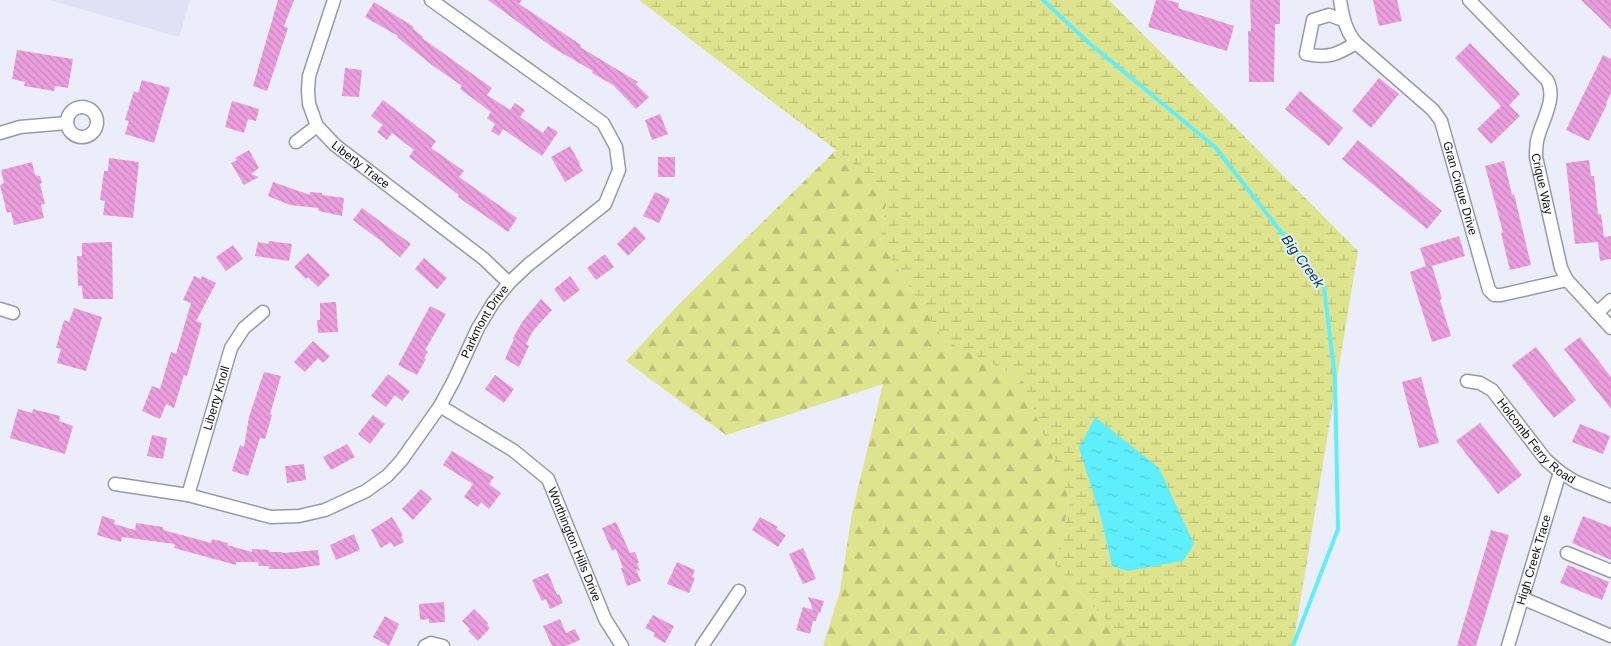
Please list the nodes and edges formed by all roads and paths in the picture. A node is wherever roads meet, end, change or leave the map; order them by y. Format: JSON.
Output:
{"nodes":[{"id":1,"x":334,"y":0,"type":"edge"},
{"id":2,"x":432,"y":0,"type":"edge"},
{"id":3,"x":1340,"y":0,"type":"edge"},
{"id":4,"x":1469,"y":0,"type":"edge"},
{"id":5,"x":1343,"y":20,"type":"junction"},
{"id":6,"x":1356,"y":43,"type":"junction"},
{"id":7,"x":67,"y":123,"type":"dead end"},
{"id":8,"x":317,"y":126,"type":"junction"},
{"id":9,"x":0,"y":134,"type":"edge"},
{"id":10,"x":296,"y":142,"type":"dead end"},
{"id":11,"x":1567,"y":280,"type":"junction"},
{"id":12,"x":509,"y":283,"type":"junction"},
{"id":13,"x":1611,"y":300,"type":"edge"},
{"id":14,"x":0,"y":309,"type":"edge"},
{"id":15,"x":263,"y":312,"type":"dead end"},
{"id":16,"x":13,"y":313,"type":"dead end"},
{"id":17,"x":1597,"y":314,"type":"junction"},
{"id":18,"x":1611,"y":328,"type":"edge"},
{"id":19,"x":1467,"y":381,"type":"dead end"},
{"id":20,"x":440,"y":406,"type":"junction"},
{"id":21,"x":1560,"y":472,"type":"junction"},
{"id":22,"x":115,"y":484,"type":"dead end"},
{"id":23,"x":188,"y":495,"type":"junction"},
{"id":24,"x":1611,"y":496,"type":"edge"},
{"id":25,"x":1567,"y":553,"type":"dead end"},
{"id":26,"x":1611,"y":571,"type":"edge"},
{"id":27,"x":739,"y":591,"type":"dead end"},
{"id":28,"x":1522,"y":598,"type":"junction"},
{"id":29,"x":1611,"y":636,"type":"edge"},
{"id":30,"x":425,"y":646,"type":"edge"},
{"id":31,"x":443,"y":646,"type":"edge"},
{"id":32,"x":622,"y":646,"type":"edge"},
{"id":33,"x":702,"y":646,"type":"edge"},
{"id":34,"x":1508,"y":646,"type":"edge"}],
"edges":[{"from":1,"to":8,"type":"street","name":"Liberty Trace"},
{"from":2,"to":12,"type":"street","name":"Parkmont Drive"},
{"from":3,"to":5,"type":"street","name":"Gran Crique Drive"},
{"from":4,"to":11,"type":"street","name":"Crique Way"},
{"from":5,"to":6,"type":"street","name":"Gran Crique Drive"},
{"from":5,"to":6,"type":"street"},
{"from":6,"to":11,"type":"street","name":"Gran Crique Drive"},
{"from":7,"to":9,"type":"street"},
{"from":8,"to":10,"type":"street"},
{"from":8,"to":12,"type":"street","name":"Liberty Trace"},
{"from":11,"to":17,"type":"street"},
{"from":12,"to":20,"type":"street","name":"Parkmont Drive"},
{"from":13,"to":17,"type":"street"},
{"from":14,"to":16,"type":"street"},
{"from":15,"to":23,"type":"street","name":"Liberty Knoll"},
{"from":17,"to":18,"type":"street"},
{"from":19,"to":21,"type":"street","name":"Holcomb Ferry Road"},
{"from":20,"to":23,"type":"street","name":"Parkmont Drive"},
{"from":20,"to":32,"type":"street","name":"Worthington Hills Drive"},
{"from":21,"to":24,"type":"street","name":"Holcomb Ferry Road"},
{"from":21,"to":28,"type":"street","name":"High Creek Trace"},
{"from":22,"to":23,"type":"street","name":"Parkmont Drive"},
{"from":25,"to":26,"type":"street"},
{"from":27,"to":33,"type":"street"},
{"from":28,"to":29,"type":"street"},
{"from":28,"to":34,"type":"street","name":"High Creek Trace"},
{"from":30,"to":31,"type":"street"}]}
